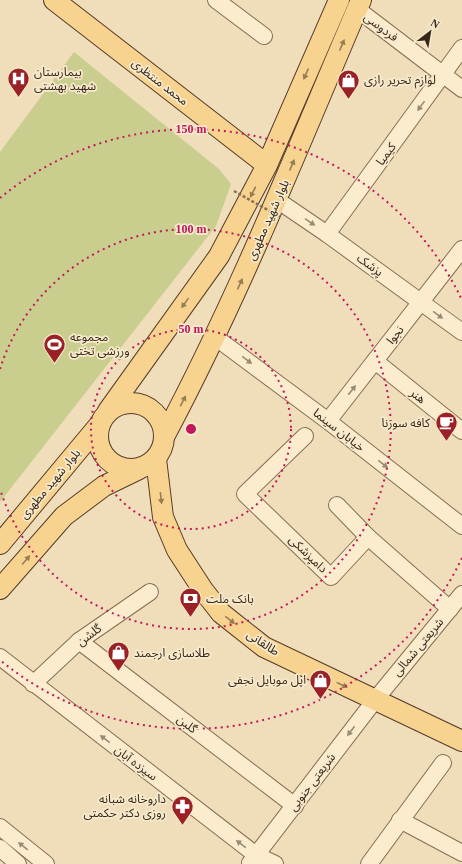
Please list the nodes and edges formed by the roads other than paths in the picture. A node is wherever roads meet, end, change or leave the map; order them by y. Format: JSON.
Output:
{"nodes":[{"id":1,"x":54,"y":0,"type":"edge"},
{"id":2,"x":216,"y":0,"type":"edge"},
{"id":3,"x":339,"y":0,"type":"edge"},
{"id":4,"x":359,"y":4,"type":"edge"},
{"id":5,"x":264,"y":36,"type":"dead end"},
{"id":6,"x":462,"y":48,"type":"edge"},
{"id":7,"x":444,"y":75,"type":"junction"},
{"id":8,"x":462,"y":89,"type":"edge"},
{"id":9,"x":267,"y":165,"type":"junction"},
{"id":10,"x":280,"y":209,"type":"junction"},
{"id":11,"x":327,"y":234,"type":"junction"},
{"id":12,"x":462,"y":249,"type":"edge"},
{"id":13,"x":421,"y":302,"type":"junction"},
{"id":14,"x":462,"y":332,"type":"edge"},
{"id":15,"x":215,"y":337,"type":"junction"},
{"id":16,"x":375,"y":360,"type":"junction"},
{"id":17,"x":104,"y":418,"type":"junction"},
{"id":18,"x":328,"y":421,"type":"junction"},
{"id":19,"x":462,"y":430,"type":"edge"},
{"id":20,"x":165,"y":435,"type":"junction"},
{"id":21,"x":306,"y":436,"type":"dead end"},
{"id":22,"x":148,"y":464,"type":"junction"},
{"id":23,"x":337,"y":505,"type":"dead end"},
{"id":24,"x":462,"y":526,"type":"edge"},
{"id":25,"x":368,"y":537,"type":"junction"},
{"id":26,"x":0,"y":544,"type":"edge"},
{"id":27,"x":0,"y":589,"type":"edge"},
{"id":28,"x":150,"y":592,"type":"dead end"},
{"id":29,"x":462,"y":594,"type":"edge"},
{"id":30,"x":450,"y":609,"type":"junction"},
{"id":31,"x":79,"y":641,"type":"junction"},
{"id":32,"x":0,"y":657,"type":"edge"},
{"id":33,"x":33,"y":684,"type":"junction"},
{"id":34,"x":374,"y":700,"type":"junction"},
{"id":35,"x":462,"y":742,"type":"edge"},
{"id":36,"x":443,"y":763,"type":"dead end"},
{"id":37,"x":295,"y":806,"type":"junction"},
{"id":38,"x":400,"y":820,"type":"junction"},
{"id":39,"x":0,"y":827,"type":"edge"},
{"id":40,"x":0,"y":848,"type":"edge"},
{"id":41,"x":462,"y":853,"type":"edge"},
{"id":42,"x":253,"y":860,"type":"edge"},
{"id":43,"x":18,"y":864,"type":"edge"},
{"id":44,"x":46,"y":864,"type":"edge"},
{"id":45,"x":274,"y":864,"type":"edge"},
{"id":46,"x":369,"y":864,"type":"edge"}],
"edges":[{"from":1,"to":9,"type":"main road","name":"محمد منتظری"},
{"from":2,"to":5,"type":"street"},
{"from":3,"to":9,"type":"main road","name":"بلوار شهید مطهری","one_way":true},
{"from":4,"to":7,"type":"street","name":"فردوسی"},
{"from":10,"to":4,"type":"main road","name":"بلوار شهید مطهری","one_way":true},
{"from":6,"to":7,"type":"street","name":"کیمیا"},
{"from":7,"to":8,"type":"street","name":"فردوسی"},
{"from":7,"to":11,"type":"street","name":"کیمیا","one_way":true},
{"from":9,"to":17,"type":"main road","name":"بلوار شهید مطهری","one_way":true},
{"from":10,"to":11,"type":"street","name":"پزشک","one_way":true},
{"from":15,"to":10,"type":"main road","name":"بلوار شهید مطهری","one_way":true},
{"from":11,"to":13,"type":"street","name":"پزشک"},
{"from":12,"to":13,"type":"street","name":"نجوا"},
{"from":13,"to":14,"type":"street","name":"پزشک","one_way":true},
{"from":13,"to":16,"type":"street","name":"نجوا"},
{"from":15,"to":18,"type":"street","name":"خیابان سینما","one_way":true},
{"from":20,"to":15,"type":"main road","name":"بلوار شهید مطهری","one_way":true},
{"from":18,"to":16,"type":"street","name":"نجوا","one_way":true},
{"from":16,"to":19,"type":"street","name":"هنر"},
{"from":17,"to":20,"type":"main road"},
{"from":17,"to":22,"type":"main road"},
{"from":17,"to":26,"type":"main road","name":"بلوار شهید مطهری"},
{"from":18,"to":24,"type":"street","name":"خیابان سینما","one_way":true},
{"from":20,"to":22,"type":"main road"},
{"from":21,"to":25,"type":"street","name":"دامپزشکی"},
{"from":27,"to":22,"type":"main road","one_way":true},
{"from":22,"to":34,"type":"main road","name":"طالقانی","one_way":true},
{"from":23,"to":25,"type":"street"},
{"from":25,"to":30,"type":"street"},
{"from":28,"to":31,"type":"street","name":"گلشن"},
{"from":29,"to":30,"type":"street","name":"شریعتی شمالی"},
{"from":30,"to":34,"type":"street","name":"شریعتی شمالی"},
{"from":31,"to":33,"type":"street","name":"گلشن"},
{"from":31,"to":37,"type":"street","name":"گلبن"},
{"from":32,"to":33,"type":"street","name":"سیزده آبان"},
{"from":42,"to":33,"type":"street","name":"سیزده آبان","one_way":true},
{"from":34,"to":35,"type":"main road","name":"طالقانی"},
{"from":34,"to":37,"type":"street","name":"شریعتی جنوبی","one_way":true},
{"from":36,"to":38,"type":"street"},
{"from":37,"to":42,"type":"street","name":"شریعتی جنوبی"},
{"from":38,"to":41,"type":"street"},
{"from":38,"to":46,"type":"street"},
{"from":44,"to":39,"type":"street","one_way":true},
{"from":40,"to":43,"type":"street"},
{"from":42,"to":45,"type":"street","name":"سیزده آبان"}]}
